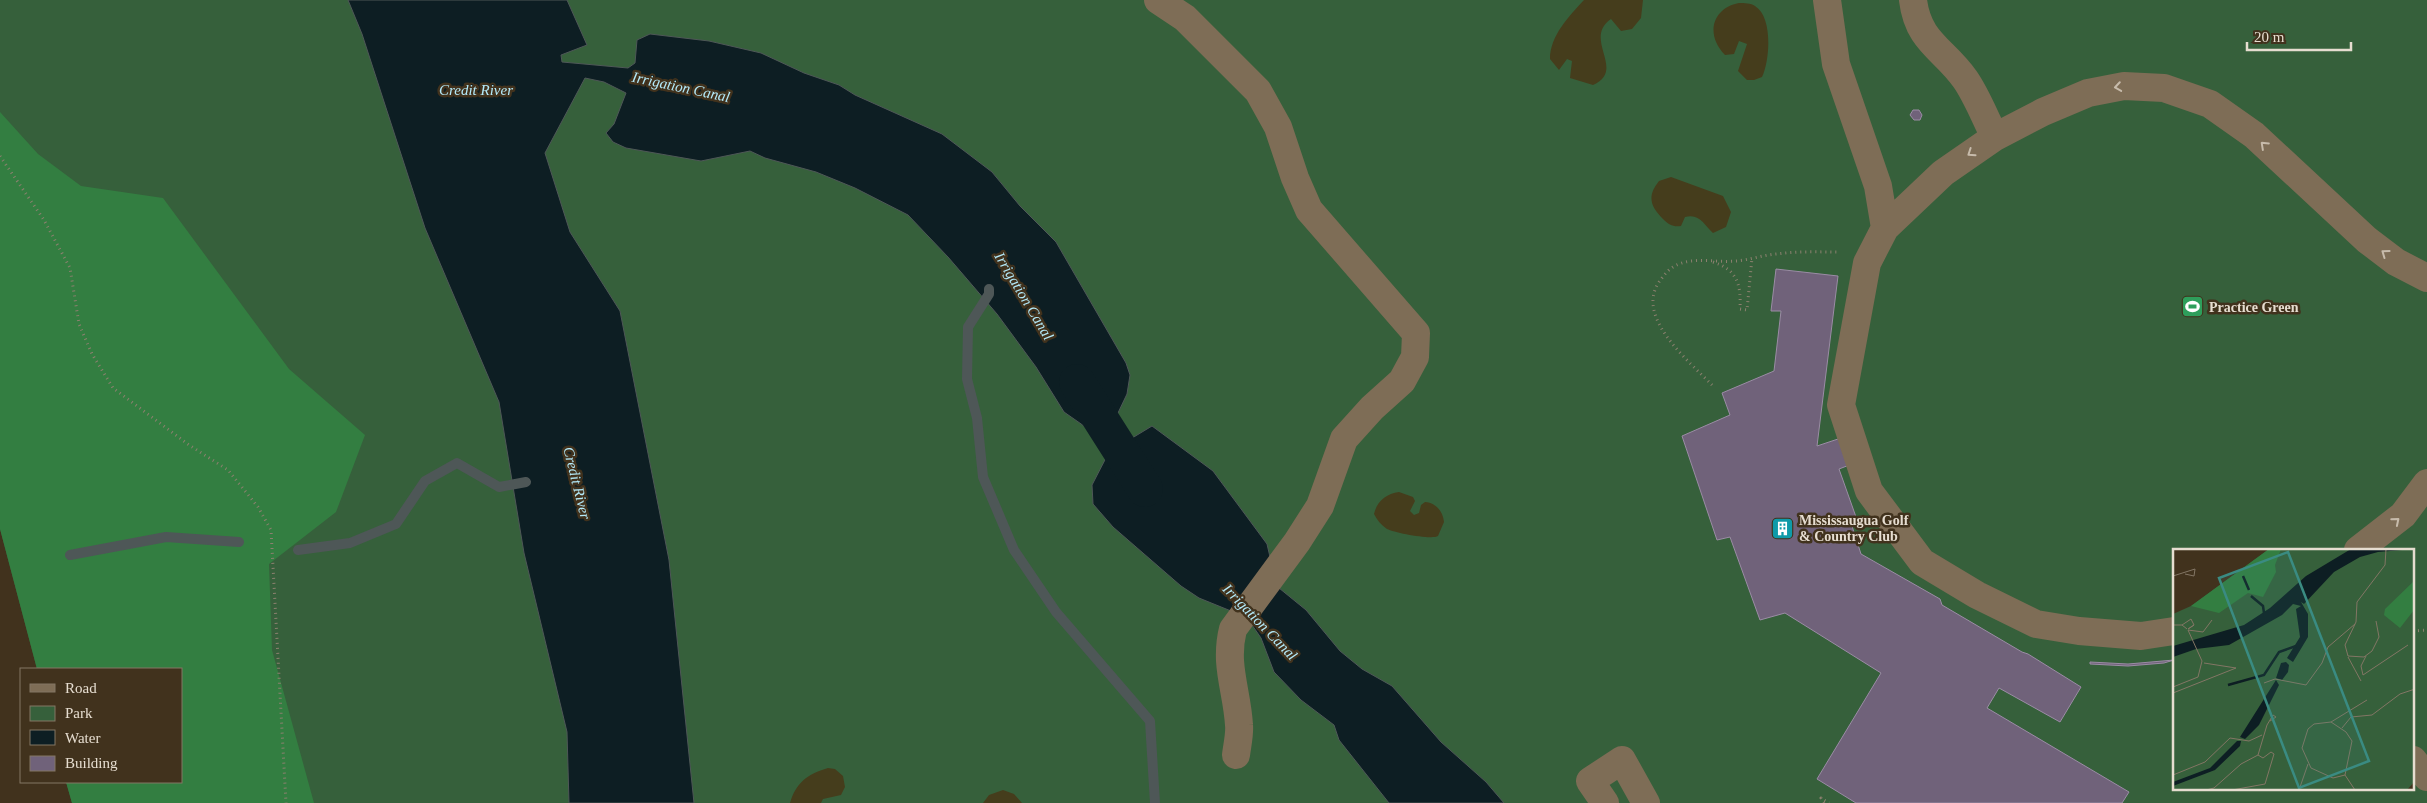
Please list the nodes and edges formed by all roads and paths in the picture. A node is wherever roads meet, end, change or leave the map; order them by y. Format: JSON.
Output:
{"nodes":[{"id":1,"x":1158,"y":0,"type":"edge"},
{"id":2,"x":1827,"y":0,"type":"edge"},
{"id":3,"x":1913,"y":0,"type":"edge"},
{"id":4,"x":1995,"y":137,"type":"junction"},
{"id":5,"x":0,"y":156,"type":"edge"},
{"id":6,"x":1880,"y":238,"type":"junction"},
{"id":7,"x":1752,"y":258,"type":"junction"},
{"id":8,"x":1710,"y":261,"type":"junction"},
{"id":9,"x":2427,"y":278,"type":"edge"},
{"id":10,"x":1712,"y":386,"type":"dead end"},
{"id":11,"x":2427,"y":483,"type":"edge"},
{"id":12,"x":2359,"y":549,"type":"edge"},
{"id":13,"x":2427,"y":630,"type":"edge"},
{"id":14,"x":2414,"y":631,"type":"edge"},
{"id":15,"x":2173,"y":632,"type":"edge"},
{"id":16,"x":1236,"y":756,"type":"dead end"},
{"id":17,"x":2414,"y":761,"type":"edge"},
{"id":18,"x":2427,"y":777,"type":"edge"},
{"id":19,"x":286,"y":803,"type":"edge"},
{"id":20,"x":1605,"y":803,"type":"edge"},
{"id":21,"x":1646,"y":803,"type":"edge"},
{"id":22,"x":1824,"y":803,"type":"edge"},
{"id":23,"x":1829,"y":803,"type":"edge"}],
"edges":[{"from":1,"to":16,"type":"lane"},
{"from":2,"to":6,"type":"lane"},
{"from":3,"to":4,"type":"lane"},
{"from":4,"to":6,"type":"lane","one_way":true},
{"from":9,"to":4,"type":"lane","one_way":true},
{"from":5,"to":19,"type":"path"},
{"from":6,"to":7,"type":"path"},
{"from":6,"to":15,"type":"lane"},
{"from":7,"to":8,"type":"path"},
{"from":7,"to":8,"type":"path"},
{"from":8,"to":10,"type":"path"},
{"from":12,"to":11,"type":"lane","one_way":true},
{"from":13,"to":14,"type":"path"},
{"from":17,"to":18,"type":"lane"},
{"from":20,"to":21,"type":"lane"},
{"from":22,"to":23,"type":"path"}]}
